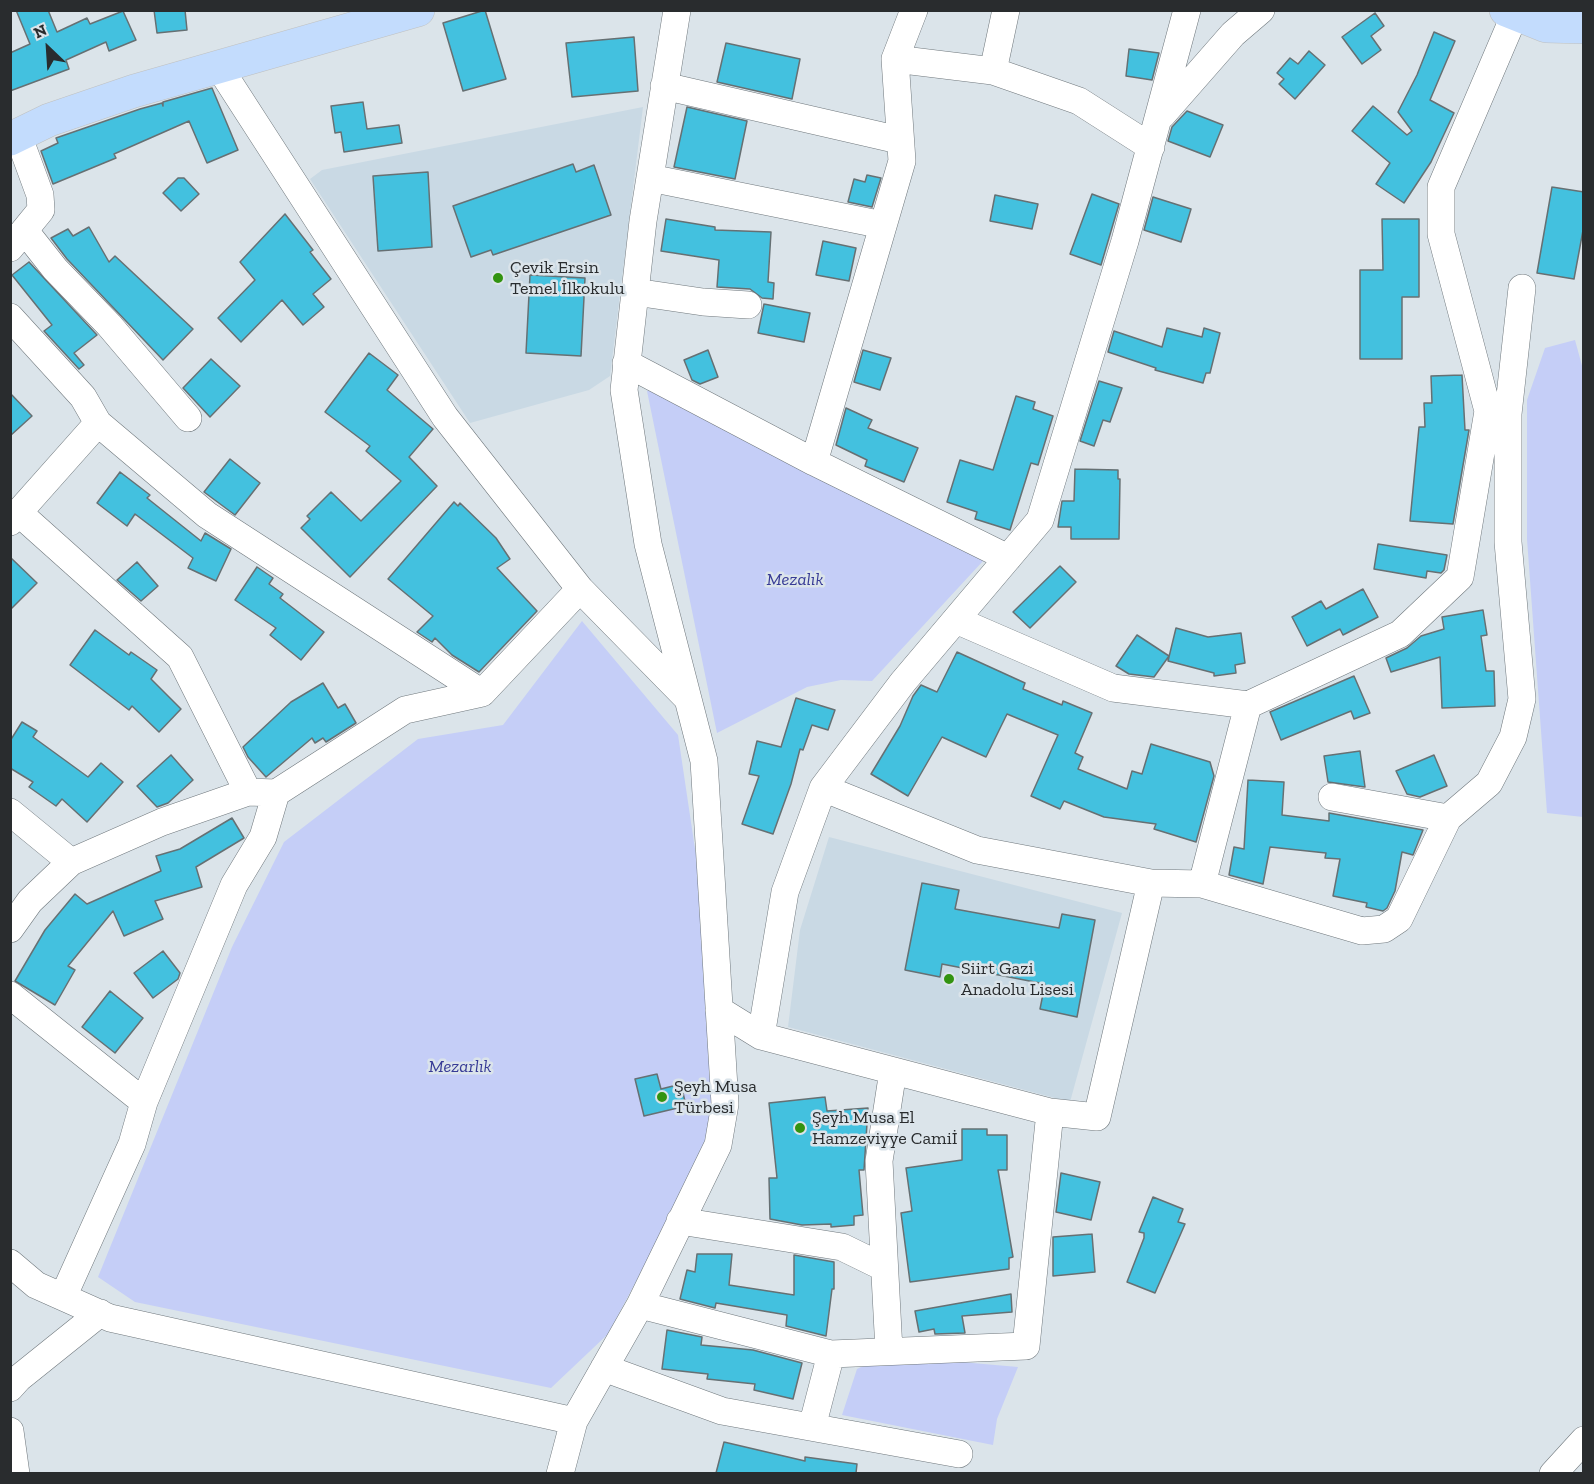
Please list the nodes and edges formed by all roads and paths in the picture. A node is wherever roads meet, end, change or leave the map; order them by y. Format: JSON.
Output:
{"nodes":[{"id":1,"x":677,"y":10,"type":"edge"},
{"id":2,"x":914,"y":10,"type":"edge"},
{"id":3,"x":1006,"y":10,"type":"edge"},
{"id":4,"x":1187,"y":10,"type":"edge"},
{"id":5,"x":1261,"y":10,"type":"edge"},
{"id":6,"x":417,"y":11,"type":"edge"},
{"id":7,"x":1511,"y":12,"type":"edge"},
{"id":8,"x":1584,"y":27,"type":"edge"},
{"id":9,"x":895,"y":59,"type":"junction"},
{"id":10,"x":219,"y":67,"type":"junction"},
{"id":11,"x":993,"y":71,"type":"junction"},
{"id":12,"x":664,"y":86,"type":"junction"},
{"id":13,"x":1158,"y":120,"type":"junction"},
{"id":14,"x":14,"y":137,"type":"edge"},
{"id":15,"x":899,"y":140,"type":"junction"},
{"id":16,"x":1151,"y":147,"type":"junction"},
{"id":17,"x":650,"y":178,"type":"junction"},
{"id":18,"x":883,"y":225,"type":"junction"},
{"id":19,"x":18,"y":240,"type":"edge"},
{"id":20,"x":1522,"y":288,"type":"dead end"},
{"id":21,"x":635,"y":292,"type":"junction"},
{"id":22,"x":748,"y":305,"type":"dead end"},
{"id":23,"x":10,"y":317,"type":"edge"},
{"id":24,"x":626,"y":363,"type":"junction"},
{"id":25,"x":188,"y":418,"type":"dead end"},
{"id":26,"x":98,"y":423,"type":"junction"},
{"id":27,"x":814,"y":462,"type":"junction"},
{"id":28,"x":15,"y":518,"type":"edge"},
{"id":29,"x":1008,"y":558,"type":"junction"},
{"id":30,"x":580,"y":589,"type":"junction"},
{"id":31,"x":956,"y":620,"type":"junction"},
{"id":32,"x":482,"y":693,"type":"junction"},
{"id":33,"x":687,"y":698,"type":"junction"},
{"id":34,"x":1248,"y":705,"type":"junction"},
{"id":35,"x":823,"y":788,"type":"junction"},
{"id":36,"x":248,"y":792,"type":"junction"},
{"id":37,"x":276,"y":793,"type":"junction"},
{"id":38,"x":1332,"y":797,"type":"dead end"},
{"id":39,"x":10,"y":812,"type":"edge"},
{"id":40,"x":1448,"y":818,"type":"junction"},
{"id":41,"x":71,"y":862,"type":"junction"},
{"id":42,"x":1151,"y":884,"type":"junction"},
{"id":43,"x":1202,"y":884,"type":"junction"},
{"id":44,"x":10,"y":929,"type":"edge"},
{"id":45,"x":10,"y":995,"type":"edge"},
{"id":46,"x":719,"y":1010,"type":"junction"},
{"id":47,"x":761,"y":1036,"type":"junction"},
{"id":48,"x":893,"y":1071,"type":"junction"},
{"id":49,"x":144,"y":1102,"type":"junction"},
{"id":50,"x":1050,"y":1112,"type":"junction"},
{"id":51,"x":680,"y":1221,"type":"junction"},
{"id":52,"x":10,"y":1263,"type":"edge"},
{"id":53,"x":883,"y":1267,"type":"junction"},
{"id":54,"x":63,"y":1297,"type":"junction"},
{"id":55,"x":639,"y":1305,"type":"junction"},
{"id":56,"x":100,"y":1313,"type":"junction"},
{"id":57,"x":889,"y":1351,"type":"junction"},
{"id":58,"x":831,"y":1354,"type":"junction"},
{"id":59,"x":604,"y":1368,"type":"junction"},
{"id":60,"x":10,"y":1388,"type":"edge"},
{"id":61,"x":574,"y":1421,"type":"junction"},
{"id":62,"x":812,"y":1427,"type":"junction"},
{"id":63,"x":10,"y":1431,"type":"edge"},
{"id":64,"x":1584,"y":1440,"type":"edge"},
{"id":65,"x":959,"y":1454,"type":"dead end"},
{"id":66,"x":16,"y":1473,"type":"edge"},
{"id":67,"x":560,"y":1473,"type":"edge"},
{"id":68,"x":1553,"y":1473,"type":"edge"}],
"edges":[{"from":1,"to":12,"type":"street"},
{"from":2,"to":9,"type":"street"},
{"from":3,"to":11,"type":"street"},
{"from":4,"to":13,"type":"street"},
{"from":5,"to":13,"type":"street"},
{"from":6,"to":10,"type":"main road"},
{"from":7,"to":8,"type":"main road"},
{"from":7,"to":34,"type":"street"},
{"from":9,"to":11,"type":"street"},
{"from":9,"to":15,"type":"street"},
{"from":10,"to":14,"type":"main road"},
{"from":10,"to":30,"type":"street"},
{"from":11,"to":16,"type":"street"},
{"from":12,"to":15,"type":"street"},
{"from":12,"to":17,"type":"street"},
{"from":13,"to":16,"type":"street"},
{"from":14,"to":19,"type":"street"},
{"from":15,"to":18,"type":"street"},
{"from":16,"to":29,"type":"street"},
{"from":17,"to":18,"type":"street"},
{"from":17,"to":21,"type":"street"},
{"from":18,"to":27,"type":"street"},
{"from":19,"to":25,"type":"street"},
{"from":20,"to":40,"type":"street"},
{"from":21,"to":22,"type":"street"},
{"from":21,"to":24,"type":"street"},
{"from":23,"to":26,"type":"street"},
{"from":24,"to":27,"type":"street"},
{"from":24,"to":33,"type":"street"},
{"from":26,"to":28,"type":"street"},
{"from":26,"to":32,"type":"street"},
{"from":27,"to":29,"type":"street"},
{"from":28,"to":36,"type":"street"},
{"from":29,"to":31,"type":"street"},
{"from":30,"to":32,"type":"street"},
{"from":30,"to":33,"type":"street"},
{"from":31,"to":34,"type":"street"},
{"from":31,"to":35,"type":"street"},
{"from":32,"to":37,"type":"street"},
{"from":33,"to":46,"type":"street"},
{"from":34,"to":43,"type":"street"},
{"from":35,"to":42,"type":"street"},
{"from":35,"to":47,"type":"street"},
{"from":36,"to":37,"type":"street"},
{"from":36,"to":41,"type":"street"},
{"from":37,"to":49,"type":"street"},
{"from":38,"to":40,"type":"street"},
{"from":39,"to":41,"type":"street"},
{"from":40,"to":43,"type":"street"},
{"from":41,"to":44,"type":"street"},
{"from":42,"to":43,"type":"street"},
{"from":42,"to":50,"type":"street"},
{"from":45,"to":49,"type":"street"},
{"from":46,"to":47,"type":"street"},
{"from":46,"to":51,"type":"street"},
{"from":47,"to":48,"type":"street"},
{"from":48,"to":50,"type":"street"},
{"from":48,"to":53,"type":"street"},
{"from":49,"to":54,"type":"street"},
{"from":50,"to":57,"type":"street"},
{"from":51,"to":53,"type":"street"},
{"from":51,"to":55,"type":"street"},
{"from":52,"to":54,"type":"street"},
{"from":53,"to":57,"type":"street"},
{"from":54,"to":56,"type":"street"},
{"from":55,"to":58,"type":"street"},
{"from":55,"to":59,"type":"street"},
{"from":56,"to":60,"type":"street"},
{"from":56,"to":61,"type":"street"},
{"from":57,"to":58,"type":"street"},
{"from":58,"to":62,"type":"street"},
{"from":59,"to":61,"type":"street"},
{"from":59,"to":62,"type":"street"},
{"from":61,"to":67,"type":"street"},
{"from":62,"to":65,"type":"street"},
{"from":63,"to":66,"type":"street"},
{"from":64,"to":68,"type":"street"}]}
